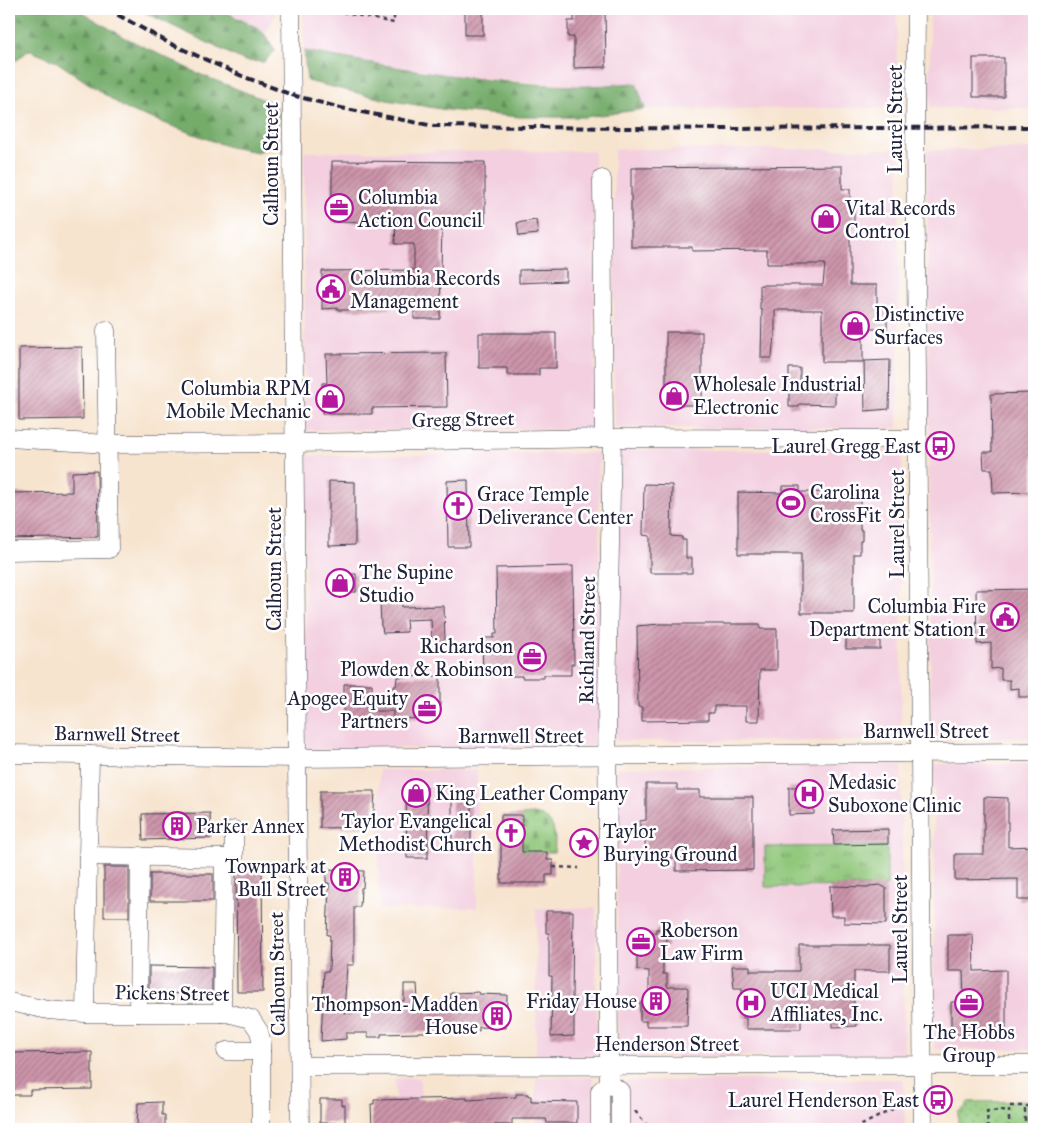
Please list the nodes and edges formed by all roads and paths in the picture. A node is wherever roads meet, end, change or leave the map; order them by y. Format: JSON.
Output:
{"nodes":[{"id":1,"x":292,"y":9,"type":"edge"},
{"id":2,"x":327,"y":9,"type":"edge"},
{"id":3,"x":394,"y":9,"type":"edge"},
{"id":4,"x":916,"y":9,"type":"edge"},
{"id":5,"x":602,"y":179,"type":"dead end"},
{"id":6,"x":106,"y":330,"type":"dead end"},
{"id":7,"x":9,"y":438,"type":"edge"},
{"id":8,"x":608,"y":438,"type":"junction"},
{"id":9,"x":918,"y":439,"type":"junction"},
{"id":10,"x":108,"y":444,"type":"junction"},
{"id":11,"x":294,"y":444,"type":"junction"},
{"id":12,"x":9,"y":551,"type":"edge"},
{"id":13,"x":920,"y":752,"type":"junction"},
{"id":14,"x":1034,"y":752,"type":"edge"},
{"id":15,"x":9,"y":754,"type":"edge"},
{"id":16,"x":90,"y":755,"type":"junction"},
{"id":17,"x":608,"y":756,"type":"junction"},
{"id":18,"x":297,"y":758,"type":"junction"},
{"id":19,"x":234,"y":830,"type":"dead end"},
{"id":20,"x":88,"y":856,"type":"junction"},
{"id":21,"x":140,"y":856,"type":"junction"},
{"id":22,"x":224,"y":858,"type":"junction"},
{"id":23,"x":553,"y":867,"type":"dead end"},
{"id":24,"x":579,"y":868,"type":"dead end"},
{"id":25,"x":9,"y":1002,"type":"edge"},
{"id":26,"x":85,"y":1013,"type":"junction"},
{"id":27,"x":138,"y":1013,"type":"junction"},
{"id":28,"x":222,"y":1013,"type":"junction"},
{"id":29,"x":261,"y":1050,"type":"junction"},
{"id":30,"x":226,"y":1051,"type":"dead end"},
{"id":31,"x":609,"y":1064,"type":"junction"},
{"id":32,"x":1034,"y":1065,"type":"edge"},
{"id":33,"x":300,"y":1066,"type":"junction"},
{"id":34,"x":922,"y":1066,"type":"junction"},
{"id":35,"x":609,"y":1083,"type":"junction"},
{"id":36,"x":1025,"y":1106,"type":"junction"},
{"id":37,"x":1034,"y":1106,"type":"edge"},
{"id":38,"x":633,"y":1108,"type":"dead end"},
{"id":39,"x":893,"y":1109,"type":"dead end"},
{"id":40,"x":1009,"y":1110,"type":"junction"},
{"id":41,"x":1034,"y":1115,"type":"edge"},
{"id":42,"x":261,"y":1129,"type":"edge"},
{"id":43,"x":300,"y":1129,"type":"edge"},
{"id":44,"x":600,"y":1129,"type":"edge"},
{"id":45,"x":620,"y":1129,"type":"edge"},
{"id":46,"x":650,"y":1129,"type":"edge"},
{"id":47,"x":854,"y":1129,"type":"edge"},
{"id":48,"x":922,"y":1129,"type":"edge"},
{"id":49,"x":988,"y":1129,"type":"edge"},
{"id":50,"x":1009,"y":1129,"type":"edge"},
{"id":51,"x":1025,"y":1129,"type":"edge"}],
"edges":[{"from":1,"to":11,"type":"street","name":"Calhoun Street"},
{"from":2,"to":3,"type":"path"},
{"from":4,"to":9,"type":"street","name":"Laurel Street"},
{"from":5,"to":8,"type":"street","name":"Richland Street"},
{"from":6,"to":10,"type":"street"},
{"from":7,"to":10,"type":"street","name":"Gregg Street"},
{"from":8,"to":9,"type":"street","name":"Gregg Street"},
{"from":8,"to":11,"type":"street","name":"Gregg Street"},
{"from":8,"to":17,"type":"street","name":"Richland Street"},
{"from":9,"to":13,"type":"street","name":"Laurel Street"},
{"from":10,"to":11,"type":"street","name":"Gregg Street"},
{"from":10,"to":12,"type":"street"},
{"from":11,"to":18,"type":"street","name":"Calhoun Street"},
{"from":13,"to":14,"type":"street","name":"Barnwell Street"},
{"from":13,"to":17,"type":"street","name":"Barnwell Street"},
{"from":13,"to":34,"type":"street","name":"Laurel Street"},
{"from":15,"to":16,"type":"street","name":"Barnwell Street"},
{"from":16,"to":18,"type":"street","name":"Barnwell Street"},
{"from":16,"to":20,"type":"street"},
{"from":17,"to":18,"type":"street","name":"Barnwell Street"},
{"from":17,"to":31,"type":"street","name":"Richland Street"},
{"from":18,"to":33,"type":"street","name":"Calhoun Street"},
{"from":19,"to":22,"type":"street"},
{"from":20,"to":21,"type":"street"},
{"from":20,"to":26,"type":"street"},
{"from":21,"to":22,"type":"street"},
{"from":21,"to":27,"type":"street"},
{"from":22,"to":28,"type":"street"},
{"from":23,"to":24,"type":"path"},
{"from":25,"to":26,"type":"street","name":"Pickens Street"},
{"from":26,"to":27,"type":"street","name":"Pickens Street"},
{"from":27,"to":28,"type":"street","name":"Pickens Street"},
{"from":28,"to":29,"type":"street","name":"Pickens Street"},
{"from":29,"to":30,"type":"street"},
{"from":29,"to":42,"type":"street","name":"Pickens Street"},
{"from":31,"to":33,"type":"street","name":"Henderson Street"},
{"from":31,"to":34,"type":"street","name":"Henderson Street"},
{"from":31,"to":35,"type":"street","name":"Richland Street"},
{"from":32,"to":34,"type":"street","name":"Henderson Street"},
{"from":33,"to":43,"type":"street","name":"Calhoun Street"},
{"from":34,"to":48,"type":"street","name":"Laurel Street"},
{"from":35,"to":44,"type":"street","name":"Richland Street"},
{"from":35,"to":45,"type":"street","name":"Richland Street"},
{"from":36,"to":37,"type":"path"},
{"from":36,"to":40,"type":"path"},
{"from":36,"to":51,"type":"path"},
{"from":37,"to":41,"type":"path"},
{"from":38,"to":46,"type":"path"},
{"from":39,"to":47,"type":"path"},
{"from":40,"to":49,"type":"path"},
{"from":40,"to":50,"type":"path"}]}
